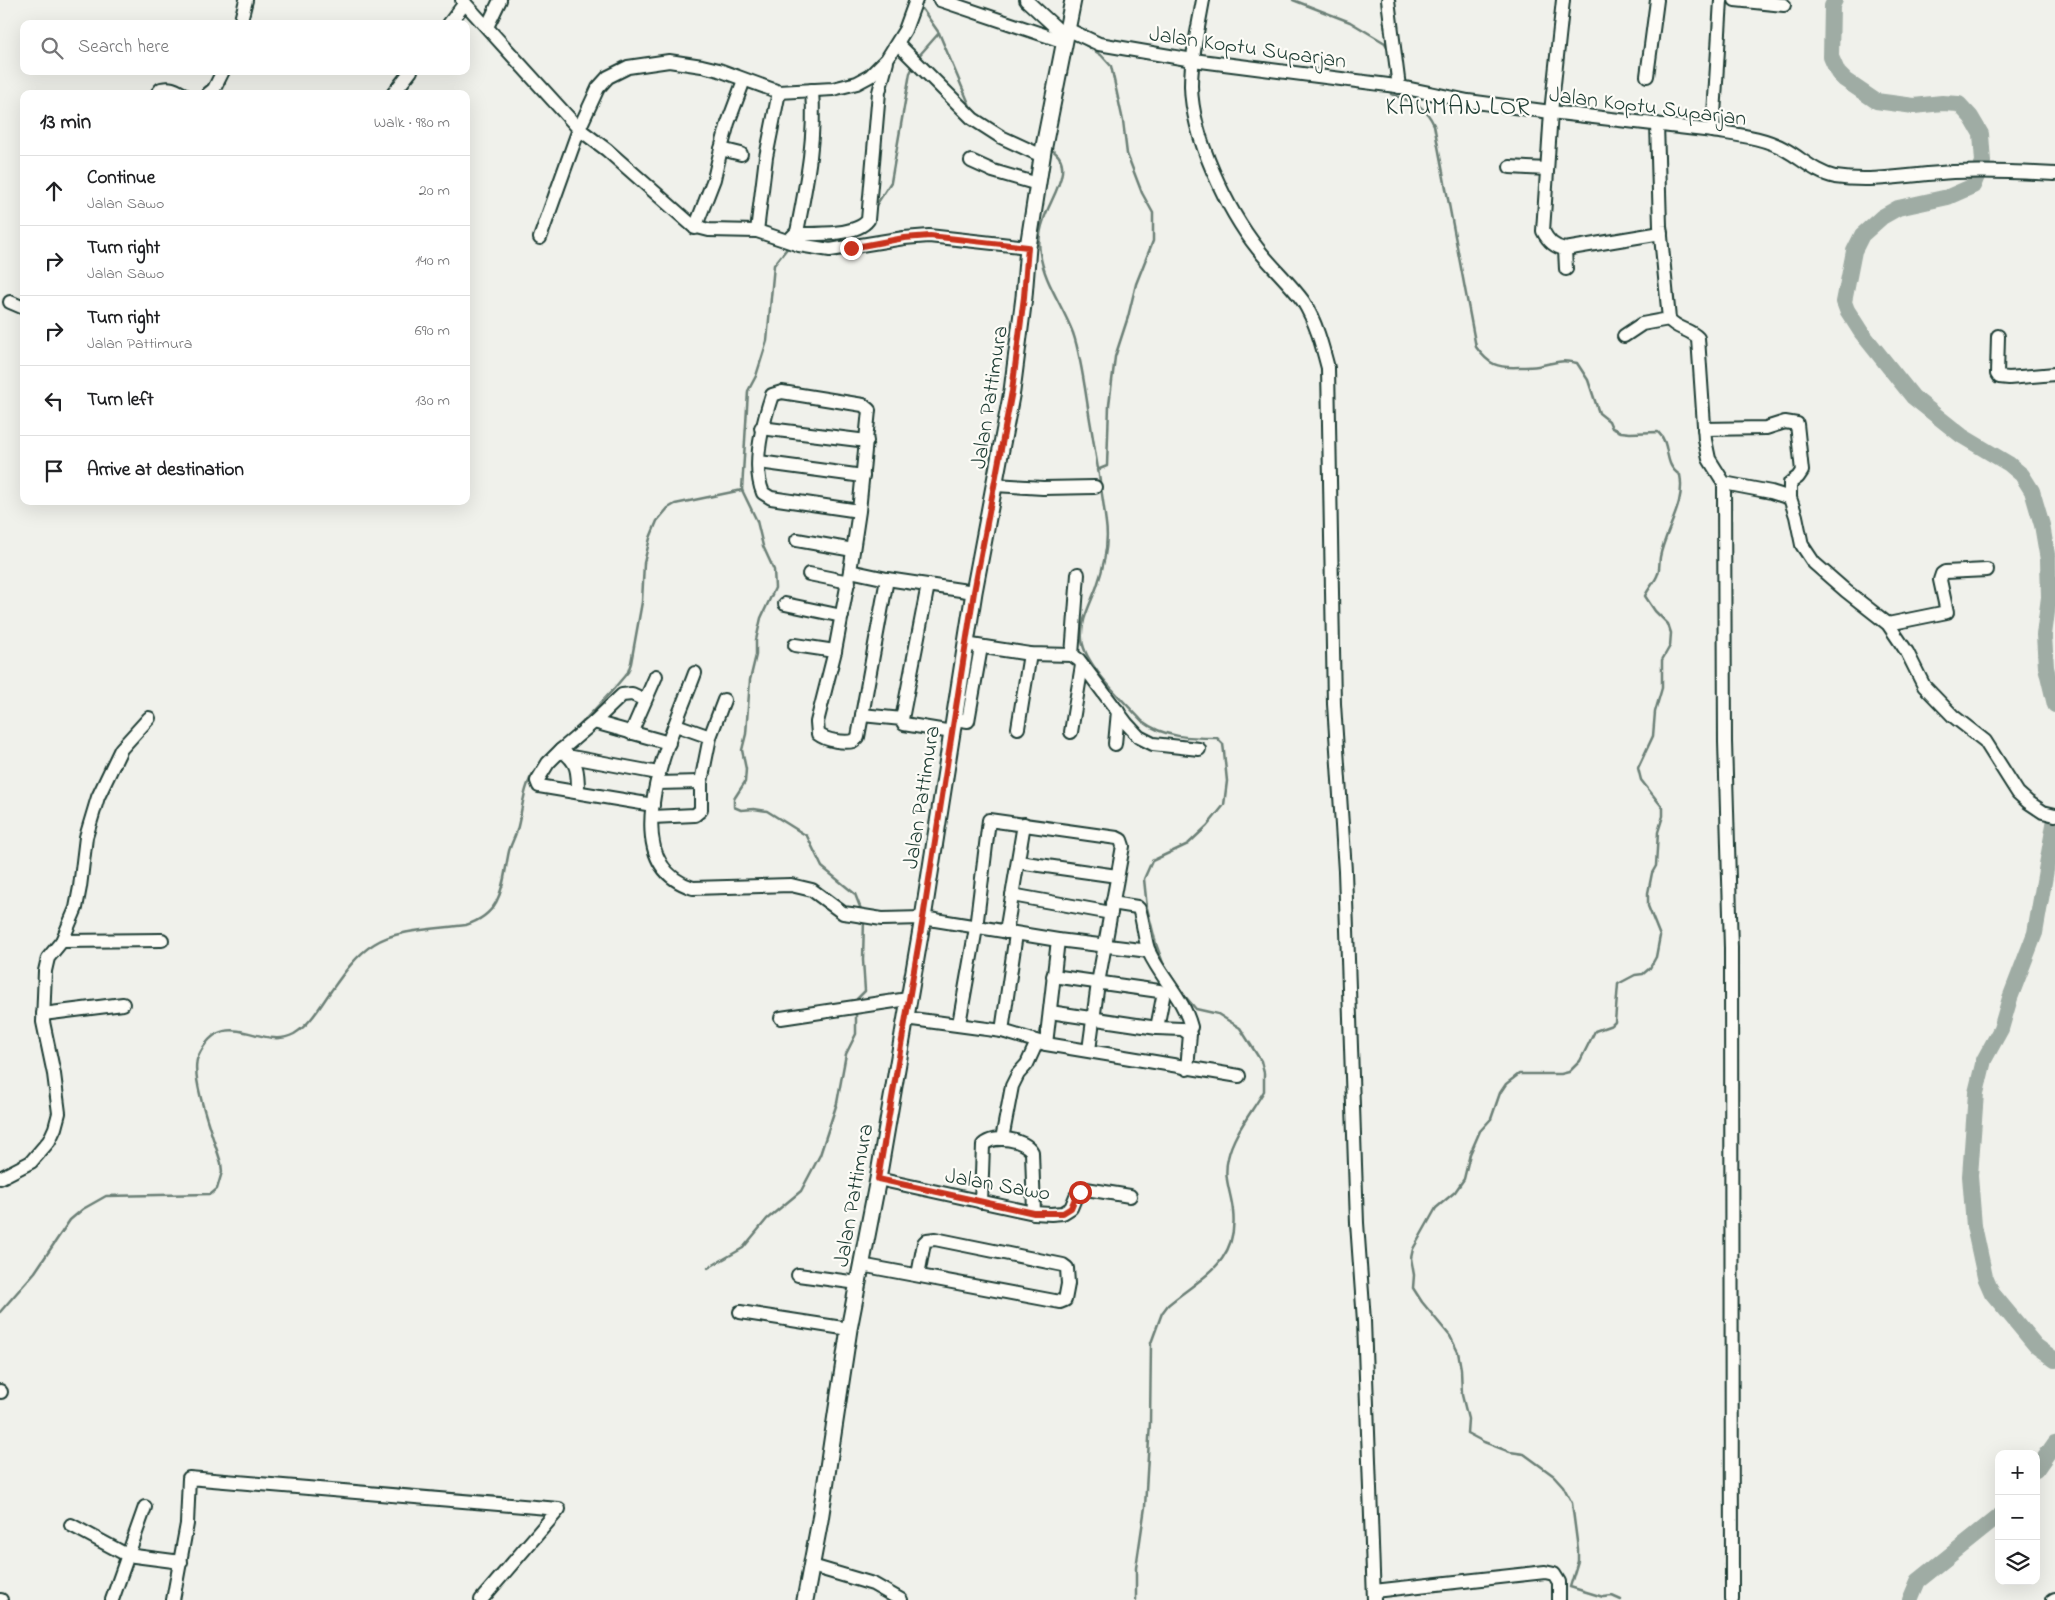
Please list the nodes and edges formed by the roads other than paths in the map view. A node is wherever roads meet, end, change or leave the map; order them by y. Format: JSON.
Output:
{"nodes":[{"id":1,"x":246,"y":0,"type":"edge"},
{"id":2,"x":500,"y":0,"type":"edge"},
{"id":3,"x":940,"y":0,"type":"edge"},
{"id":4,"x":1026,"y":0,"type":"edge"},
{"id":5,"x":1073,"y":0,"type":"edge"},
{"id":6,"x":1203,"y":0,"type":"edge"},
{"id":7,"x":1388,"y":0,"type":"edge"},
{"id":8,"x":1563,"y":0,"type":"edge"},
{"id":9,"x":1657,"y":0,"type":"edge"},
{"id":10,"x":1721,"y":0,"type":"edge"},
{"id":11,"x":1735,"y":0,"type":"edge"},
{"id":12,"x":464,"y":1,"type":"edge"},
{"id":13,"x":915,"y":3,"type":"edge"},
{"id":14,"x":1784,"y":5,"type":"dead end"},
{"id":15,"x":241,"y":20,"type":"edge"},
{"id":16,"x":451,"y":20,"type":"edge"},
{"id":17,"x":487,"y":27,"type":"junction"},
{"id":18,"x":1067,"y":34,"type":"junction"},
{"id":19,"x":898,"y":44,"type":"junction"},
{"id":20,"x":887,"y":59,"type":"junction"},
{"id":21,"x":1193,"y":60,"type":"junction"},
{"id":22,"x":221,"y":75,"type":"edge"},
{"id":23,"x":408,"y":75,"type":"edge"},
{"id":24,"x":1647,"y":76,"type":"dead end"},
{"id":25,"x":744,"y":80,"type":"junction"},
{"id":26,"x":1398,"y":86,"type":"junction"},
{"id":27,"x":160,"y":90,"type":"edge"},
{"id":28,"x":177,"y":90,"type":"edge"},
{"id":29,"x":212,"y":90,"type":"edge"},
{"id":30,"x":396,"y":90,"type":"edge"},
{"id":31,"x":812,"y":90,"type":"junction"},
{"id":32,"x":779,"y":92,"type":"junction"},
{"id":33,"x":1551,"y":112,"type":"junction"},
{"id":34,"x":1657,"y":124,"type":"junction"},
{"id":35,"x":579,"y":129,"type":"junction"},
{"id":36,"x":1713,"y":131,"type":"junction"},
{"id":37,"x":721,"y":149,"type":"junction"},
{"id":38,"x":1043,"y":150,"type":"junction"},
{"id":39,"x":741,"y":154,"type":"dead end"},
{"id":40,"x":971,"y":161,"type":"dead end"},
{"id":41,"x":1510,"y":167,"type":"dead end"},
{"id":42,"x":1547,"y":169,"type":"junction"},
{"id":43,"x":2055,"y":174,"type":"edge"},
{"id":44,"x":1038,"y":184,"type":"junction"},
{"id":45,"x":695,"y":228,"type":"junction"},
{"id":46,"x":757,"y":232,"type":"junction"},
{"id":47,"x":1661,"y":233,"type":"junction"},
{"id":48,"x":540,"y":238,"type":"dead end"},
{"id":49,"x":794,"y":240,"type":"junction"},
{"id":50,"x":1028,"y":247,"type":"junction"},
{"id":51,"x":1565,"y":249,"type":"junction"},
{"id":52,"x":1566,"y":269,"type":"dead end"},
{"id":53,"x":10,"y":302,"type":"dead end"},
{"id":54,"x":20,"y":306,"type":"edge"},
{"id":55,"x":1669,"y":319,"type":"junction"},
{"id":56,"x":1633,"y":330,"type":"dead end"},
{"id":57,"x":1998,"y":336,"type":"dead end"},
{"id":58,"x":2055,"y":374,"type":"edge"},
{"id":59,"x":761,"y":428,"type":"junction"},
{"id":60,"x":1704,"y":429,"type":"junction"},
{"id":61,"x":867,"y":441,"type":"junction"},
{"id":62,"x":759,"y":462,"type":"junction"},
{"id":63,"x":863,"y":476,"type":"junction"},
{"id":64,"x":1724,"y":483,"type":"junction"},
{"id":65,"x":995,"y":485,"type":"junction"},
{"id":66,"x":1095,"y":487,"type":"dead end"},
{"id":67,"x":1790,"y":498,"type":"junction"},
{"id":68,"x":860,"y":511,"type":"junction"},
{"id":69,"x":797,"y":540,"type":"dead end"},
{"id":70,"x":853,"y":550,"type":"junction"},
{"id":71,"x":1987,"y":570,"type":"dead end"},
{"id":72,"x":809,"y":574,"type":"dead end"},
{"id":73,"x":1078,"y":574,"type":"dead end"},
{"id":74,"x":850,"y":576,"type":"junction"},
{"id":75,"x":887,"y":579,"type":"junction"},
{"id":76,"x":928,"y":585,"type":"junction"},
{"id":77,"x":974,"y":592,"type":"junction"},
{"id":78,"x":785,"y":604,"type":"dead end"},
{"id":79,"x":842,"y":616,"type":"junction"},
{"id":80,"x":1888,"y":624,"type":"junction"},
{"id":81,"x":965,"y":644,"type":"junction"},
{"id":82,"x":795,"y":645,"type":"dead end"},
{"id":83,"x":982,"y":647,"type":"junction"},
{"id":84,"x":835,"y":651,"type":"junction"},
{"id":85,"x":1030,"y":654,"type":"junction"},
{"id":86,"x":1072,"y":654,"type":"junction"},
{"id":87,"x":1082,"y":665,"type":"junction"},
{"id":88,"x":695,"y":673,"type":"dead end"},
{"id":89,"x":656,"y":676,"type":"dead end"},
{"id":90,"x":644,"y":700,"type":"junction"},
{"id":91,"x":724,"y":700,"type":"dead end"},
{"id":92,"x":1118,"y":711,"type":"junction"},
{"id":93,"x":862,"y":715,"type":"junction"},
{"id":94,"x":149,"y":718,"type":"dead end"},
{"id":95,"x":902,"y":720,"type":"junction"},
{"id":96,"x":594,"y":722,"type":"junction"},
{"id":97,"x":676,"y":725,"type":"junction"},
{"id":98,"x":953,"y":726,"type":"junction"},
{"id":99,"x":1018,"y":728,"type":"dead end"},
{"id":100,"x":1071,"y":732,"type":"dead end"},
{"id":101,"x":631,"y":733,"type":"junction"},
{"id":102,"x":710,"y":736,"type":"junction"},
{"id":103,"x":669,"y":743,"type":"junction"},
{"id":104,"x":1115,"y":744,"type":"dead end"},
{"id":105,"x":1199,"y":748,"type":"dead end"},
{"id":106,"x":561,"y":750,"type":"junction"},
{"id":107,"x":572,"y":757,"type":"junction"},
{"id":108,"x":658,"y":778,"type":"junction"},
{"id":109,"x":701,"y":782,"type":"junction"},
{"id":110,"x":578,"y":791,"type":"junction"},
{"id":111,"x":652,"y":811,"type":"junction"},
{"id":112,"x":2049,"y":813,"type":"edge"},
{"id":113,"x":1024,"y":824,"type":"junction"},
{"id":114,"x":1018,"y":862,"type":"junction"},
{"id":115,"x":1117,"y":876,"type":"junction"},
{"id":116,"x":1012,"y":895,"type":"junction"},
{"id":117,"x":1112,"y":908,"type":"junction"},
{"id":118,"x":923,"y":918,"type":"junction"},
{"id":119,"x":976,"y":928,"type":"junction"},
{"id":120,"x":1011,"y":933,"type":"junction"},
{"id":121,"x":162,"y":940,"type":"dead end"},
{"id":122,"x":1058,"y":940,"type":"junction"},
{"id":123,"x":62,"y":941,"type":"junction"},
{"id":124,"x":1105,"y":946,"type":"junction"},
{"id":125,"x":1149,"y":951,"type":"junction"},
{"id":126,"x":1053,"y":976,"type":"junction"},
{"id":127,"x":1098,"y":983,"type":"junction"},
{"id":128,"x":908,"y":999,"type":"junction"},
{"id":129,"x":123,"y":1004,"type":"dead end"},
{"id":130,"x":1050,"y":1012,"type":"junction"},
{"id":131,"x":43,"y":1014,"type":"junction"},
{"id":132,"x":781,"y":1018,"type":"dead end"},
{"id":133,"x":905,"y":1018,"type":"junction"},
{"id":134,"x":1092,"y":1018,"type":"junction"},
{"id":135,"x":959,"y":1024,"type":"junction"},
{"id":136,"x":1158,"y":1028,"type":"junction"},
{"id":137,"x":1002,"y":1031,"type":"junction"},
{"id":138,"x":1187,"y":1032,"type":"junction"},
{"id":139,"x":1042,"y":1043,"type":"junction"},
{"id":140,"x":1089,"y":1050,"type":"junction"},
{"id":141,"x":1187,"y":1069,"type":"junction"},
{"id":142,"x":1239,"y":1076,"type":"dead end"},
{"id":143,"x":1002,"y":1139,"type":"junction"},
{"id":144,"x":0,"y":1178,"type":"edge"},
{"id":145,"x":878,"y":1179,"type":"junction"},
{"id":146,"x":1130,"y":1196,"type":"dead end"},
{"id":147,"x":981,"y":1202,"type":"junction"},
{"id":148,"x":1034,"y":1213,"type":"junction"},
{"id":149,"x":861,"y":1265,"type":"junction"},
{"id":150,"x":798,"y":1275,"type":"dead end"},
{"id":151,"x":918,"y":1275,"type":"junction"},
{"id":152,"x":858,"y":1283,"type":"junction"},
{"id":153,"x":740,"y":1312,"type":"dead end"},
{"id":154,"x":849,"y":1329,"type":"junction"},
{"id":155,"x":145,"y":1507,"type":"dead end"},
{"id":156,"x":71,"y":1525,"type":"dead end"},
{"id":157,"x":127,"y":1555,"type":"junction"},
{"id":158,"x":180,"y":1562,"type":"junction"},
{"id":159,"x":812,"y":1566,"type":"junction"},
{"id":160,"x":1374,"y":1595,"type":"edge"},
{"id":161,"x":112,"y":1600,"type":"edge"},
{"id":162,"x":172,"y":1600,"type":"edge"},
{"id":163,"x":481,"y":1600,"type":"edge"},
{"id":164,"x":806,"y":1600,"type":"edge"},
{"id":165,"x":901,"y":1600,"type":"edge"},
{"id":166,"x":1559,"y":1600,"type":"edge"},
{"id":167,"x":1732,"y":1600,"type":"edge"}],
"edges":[{"from":1,"to":15,"type":"street"},
{"from":2,"to":17,"type":"street"},
{"from":3,"to":18,"type":"street"},
{"from":4,"to":18,"type":"street"},
{"from":5,"to":18,"type":"main road","name":"Jalan Pattimura"},
{"from":6,"to":21,"type":"street"},
{"from":7,"to":26,"type":"street"},
{"from":8,"to":33,"type":"street"},
{"from":9,"to":24,"type":"street"},
{"from":10,"to":36,"type":"street"},
{"from":11,"to":14,"type":"street"},
{"from":12,"to":16,"type":"street"},
{"from":12,"to":17,"type":"street"},
{"from":13,"to":19,"type":"street"},
{"from":17,"to":35,"type":"street"},
{"from":18,"to":21,"type":"street","name":"Jalan Koptu Suparjan"},
{"from":18,"to":38,"type":"main road","name":"Jalan Pattimura"},
{"from":19,"to":20,"type":"street"},
{"from":19,"to":38,"type":"street"},
{"from":20,"to":31,"type":"street"},
{"from":20,"to":49,"type":"street"},
{"from":21,"to":26,"type":"street","name":"Jalan Koptu Suparjan"},
{"from":21,"to":160,"type":"street"},
{"from":22,"to":29,"type":"street"},
{"from":23,"to":30,"type":"street"},
{"from":25,"to":32,"type":"street"},
{"from":25,"to":35,"type":"street"},
{"from":25,"to":37,"type":"street"},
{"from":26,"to":33,"type":"street","name":"Jalan Koptu Suparjan"},
{"from":27,"to":28,"type":"street"},
{"from":31,"to":32,"type":"street"},
{"from":31,"to":49,"type":"street"},
{"from":32,"to":46,"type":"street"},
{"from":33,"to":34,"type":"street","name":"Jalan Koptu Suparjan"},
{"from":33,"to":42,"type":"street"},
{"from":34,"to":36,"type":"street","name":"Jalan Koptu Suparjan"},
{"from":34,"to":47,"type":"street"},
{"from":35,"to":45,"type":"street"},
{"from":35,"to":48,"type":"street"},
{"from":36,"to":43,"type":"street","name":"Jalan Koptu Suparjan"},
{"from":37,"to":39,"type":"street"},
{"from":37,"to":45,"type":"street"},
{"from":38,"to":44,"type":"main road","name":"Jalan Pattimura"},
{"from":40,"to":44,"type":"street"},
{"from":41,"to":42,"type":"street"},
{"from":42,"to":51,"type":"street"},
{"from":44,"to":50,"type":"main road","name":"Jalan Pattimura"},
{"from":45,"to":46,"type":"street"},
{"from":46,"to":49,"type":"street"},
{"from":47,"to":51,"type":"street"},
{"from":47,"to":55,"type":"street"},
{"from":49,"to":50,"type":"street"},
{"from":50,"to":65,"type":"main road","name":"Jalan Pattimura"},
{"from":51,"to":52,"type":"street"},
{"from":53,"to":54,"type":"street"},
{"from":55,"to":56,"type":"street"},
{"from":55,"to":60,"type":"street"},
{"from":57,"to":58,"type":"street"},
{"from":59,"to":61,"type":"street"},
{"from":59,"to":61,"type":"street"},
{"from":59,"to":62,"type":"street"},
{"from":60,"to":64,"type":"street"},
{"from":60,"to":67,"type":"street"},
{"from":61,"to":63,"type":"street"},
{"from":62,"to":63,"type":"street"},
{"from":62,"to":68,"type":"street"},
{"from":63,"to":68,"type":"street"},
{"from":64,"to":67,"type":"street"},
{"from":64,"to":167,"type":"street"},
{"from":65,"to":66,"type":"street"},
{"from":65,"to":77,"type":"main road","name":"Jalan Pattimura"},
{"from":67,"to":80,"type":"street"},
{"from":68,"to":70,"type":"street"},
{"from":69,"to":70,"type":"street"},
{"from":70,"to":74,"type":"street"},
{"from":71,"to":80,"type":"street"},
{"from":72,"to":74,"type":"street"},
{"from":73,"to":86,"type":"street"},
{"from":74,"to":75,"type":"street"},
{"from":74,"to":79,"type":"street"},
{"from":75,"to":76,"type":"street"},
{"from":75,"to":93,"type":"street"},
{"from":76,"to":77,"type":"street"},
{"from":76,"to":95,"type":"street"},
{"from":77,"to":81,"type":"main road","name":"Jalan Pattimura"},
{"from":78,"to":79,"type":"street"},
{"from":79,"to":84,"type":"street"},
{"from":80,"to":112,"type":"street"},
{"from":81,"to":83,"type":"street"},
{"from":81,"to":98,"type":"main road","name":"Jalan Pattimura"},
{"from":82,"to":84,"type":"street"},
{"from":83,"to":85,"type":"street"},
{"from":83,"to":98,"type":"street"},
{"from":84,"to":93,"type":"street"},
{"from":85,"to":86,"type":"street"},
{"from":85,"to":99,"type":"street"},
{"from":86,"to":87,"type":"street"},
{"from":87,"to":92,"type":"street"},
{"from":87,"to":100,"type":"street"},
{"from":88,"to":97,"type":"street"},
{"from":89,"to":90,"type":"street"},
{"from":90,"to":96,"type":"street"},
{"from":90,"to":101,"type":"street"},
{"from":91,"to":102,"type":"street"},
{"from":92,"to":104,"type":"street"},
{"from":92,"to":105,"type":"street"},
{"from":93,"to":95,"type":"street"},
{"from":94,"to":123,"type":"street"},
{"from":95,"to":98,"type":"street"},
{"from":96,"to":101,"type":"street"},
{"from":96,"to":106,"type":"street"},
{"from":97,"to":102,"type":"street"},
{"from":97,"to":103,"type":"street"},
{"from":98,"to":118,"type":"main road","name":"Jalan Pattimura"},
{"from":101,"to":103,"type":"street"},
{"from":102,"to":109,"type":"street"},
{"from":103,"to":108,"type":"street"},
{"from":106,"to":107,"type":"street"},
{"from":106,"to":110,"type":"street"},
{"from":107,"to":108,"type":"street"},
{"from":107,"to":110,"type":"street"},
{"from":108,"to":109,"type":"street"},
{"from":108,"to":111,"type":"street"},
{"from":109,"to":111,"type":"street"},
{"from":110,"to":111,"type":"street"},
{"from":111,"to":118,"type":"street"},
{"from":113,"to":114,"type":"street"},
{"from":113,"to":115,"type":"street"},
{"from":113,"to":119,"type":"street"},
{"from":114,"to":115,"type":"street"},
{"from":114,"to":116,"type":"street"},
{"from":115,"to":117,"type":"street"},
{"from":116,"to":117,"type":"street"},
{"from":116,"to":120,"type":"street"},
{"from":117,"to":124,"type":"street"},
{"from":117,"to":125,"type":"street"},
{"from":118,"to":119,"type":"street"},
{"from":118,"to":128,"type":"main road","name":"Jalan Pattimura"},
{"from":119,"to":120,"type":"street"},
{"from":119,"to":135,"type":"street"},
{"from":120,"to":122,"type":"street"},
{"from":120,"to":137,"type":"street"},
{"from":121,"to":123,"type":"street"},
{"from":122,"to":124,"type":"street"},
{"from":122,"to":126,"type":"street"},
{"from":123,"to":131,"type":"street"},
{"from":124,"to":125,"type":"street"},
{"from":124,"to":127,"type":"street"},
{"from":125,"to":138,"type":"street"},
{"from":126,"to":127,"type":"street"},
{"from":126,"to":130,"type":"street"},
{"from":127,"to":134,"type":"street"},
{"from":127,"to":136,"type":"street"},
{"from":128,"to":132,"type":"street"},
{"from":128,"to":133,"type":"main road","name":"Jalan Pattimura"},
{"from":129,"to":131,"type":"street"},
{"from":130,"to":134,"type":"street"},
{"from":130,"to":139,"type":"street"},
{"from":131,"to":144,"type":"street"},
{"from":133,"to":135,"type":"street"},
{"from":133,"to":145,"type":"main road","name":"Jalan Pattimura"},
{"from":134,"to":136,"type":"street"},
{"from":134,"to":140,"type":"street"},
{"from":135,"to":137,"type":"street"},
{"from":136,"to":138,"type":"street"},
{"from":137,"to":139,"type":"street"},
{"from":138,"to":141,"type":"street"},
{"from":139,"to":140,"type":"street"},
{"from":139,"to":143,"type":"street"},
{"from":140,"to":141,"type":"street"},
{"from":141,"to":142,"type":"street"},
{"from":143,"to":147,"type":"street"},
{"from":143,"to":148,"type":"street"},
{"from":145,"to":147,"type":"street","name":"Jalan Sawo"},
{"from":145,"to":149,"type":"main road","name":"Jalan Pattimura"},
{"from":146,"to":148,"type":"street","name":"Jalan Sawo"},
{"from":147,"to":148,"type":"street","name":"Jalan Sawo"},
{"from":149,"to":151,"type":"street"},
{"from":149,"to":152,"type":"main road","name":"Jalan Pattimura"},
{"from":150,"to":152,"type":"street"},
{"from":151,"to":151,"type":"street"},
{"from":152,"to":154,"type":"main road","name":"Jalan Pattimura"},
{"from":153,"to":154,"type":"street"},
{"from":154,"to":159,"type":"main road","name":"Jalan Pattimura"},
{"from":155,"to":157,"type":"street"},
{"from":156,"to":157,"type":"street"},
{"from":157,"to":158,"type":"street"},
{"from":157,"to":161,"type":"street"},
{"from":158,"to":162,"type":"street"},
{"from":158,"to":163,"type":"street"},
{"from":159,"to":164,"type":"main road","name":"Jalan Pattimura"},
{"from":159,"to":165,"type":"street"},
{"from":160,"to":166,"type":"street"}]}
